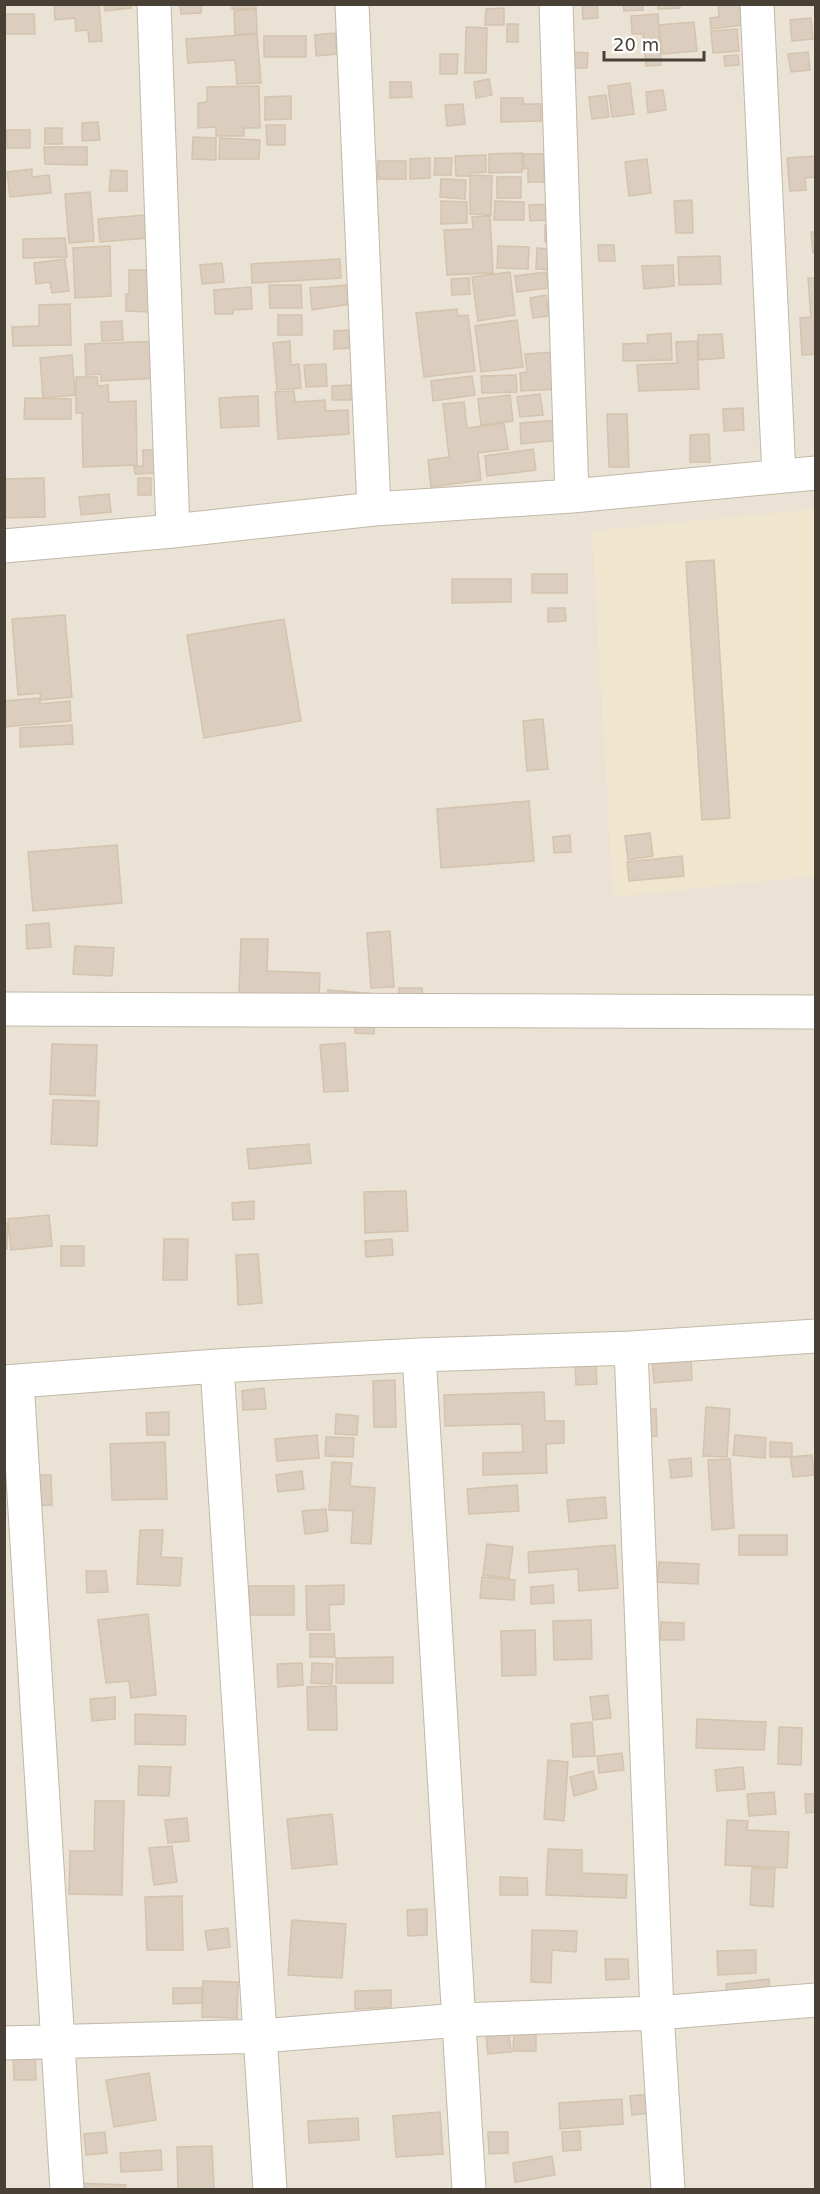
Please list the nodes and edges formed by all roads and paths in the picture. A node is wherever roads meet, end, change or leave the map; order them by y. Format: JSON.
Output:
{"nodes":[{"id":1,"x":154,"y":4,"type":"edge"},
{"id":2,"x":352,"y":4,"type":"edge"},
{"id":3,"x":556,"y":4,"type":"edge"},
{"id":4,"x":757,"y":4,"type":"edge"},
{"id":5,"x":816,"y":473,"type":"edge"},
{"id":6,"x":779,"y":476,"type":"junction"},
{"id":7,"x":572,"y":496,"type":"junction"},
{"id":8,"x":374,"y":509,"type":"junction"},
{"id":9,"x":173,"y":531,"type":"junction"},
{"id":10,"x":4,"y":546,"type":"edge"},
{"id":11,"x":4,"y":1009,"type":"edge"},
{"id":12,"x":816,"y":1012,"type":"edge"},
{"id":13,"x":816,"y":1336,"type":"edge"},
{"id":14,"x":631,"y":1348,"type":"junction"},
{"id":15,"x":419,"y":1355,"type":"junction"},
{"id":16,"x":217,"y":1366,"type":"junction"},
{"id":17,"x":11,"y":1382,"type":"edge"},
{"id":18,"x":816,"y":2000,"type":"edge"},
{"id":19,"x":657,"y":2013,"type":"junction"},
{"id":20,"x":459,"y":2020,"type":"junction"},
{"id":21,"x":261,"y":2036,"type":"junction"},
{"id":22,"x":57,"y":2041,"type":"junction"},
{"id":23,"x":4,"y":2043,"type":"edge"},
{"id":24,"x":67,"y":2190,"type":"edge"},
{"id":25,"x":270,"y":2190,"type":"edge"},
{"id":26,"x":469,"y":2190,"type":"edge"},
{"id":27,"x":668,"y":2190,"type":"edge"}],
"edges":[{"from":1,"to":9,"type":"street"},
{"from":2,"to":8,"type":"street"},
{"from":3,"to":7,"type":"street"},
{"from":4,"to":6,"type":"street"},
{"from":5,"to":6,"type":"street"},
{"from":6,"to":7,"type":"street"},
{"from":7,"to":8,"type":"street"},
{"from":8,"to":9,"type":"street"},
{"from":9,"to":10,"type":"street"},
{"from":11,"to":12,"type":"street"},
{"from":13,"to":14,"type":"street"},
{"from":14,"to":15,"type":"street"},
{"from":14,"to":19,"type":"street"},
{"from":15,"to":16,"type":"street"},
{"from":15,"to":20,"type":"street"},
{"from":16,"to":17,"type":"street"},
{"from":16,"to":21,"type":"street"},
{"from":17,"to":22,"type":"street"},
{"from":18,"to":19,"type":"street"},
{"from":19,"to":20,"type":"street"},
{"from":19,"to":27,"type":"street"},
{"from":20,"to":21,"type":"street"},
{"from":20,"to":26,"type":"street"},
{"from":21,"to":22,"type":"street"},
{"from":21,"to":25,"type":"street"},
{"from":22,"to":23,"type":"street"},
{"from":22,"to":24,"type":"street"}]}
